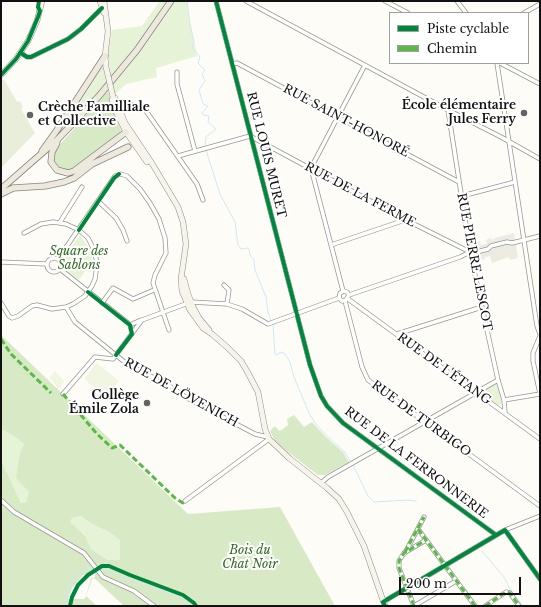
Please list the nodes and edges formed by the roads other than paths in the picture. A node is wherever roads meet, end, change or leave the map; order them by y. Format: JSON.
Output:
{"nodes":[{"id":1,"x":42,"y":1,"type":"edge"},
{"id":2,"x":100,"y":1,"type":"edge"},
{"id":3,"x":104,"y":1,"type":"edge"},
{"id":4,"x":171,"y":1,"type":"edge"},
{"id":5,"x":216,"y":1,"type":"edge"},
{"id":6,"x":246,"y":1,"type":"edge"},
{"id":7,"x":385,"y":1,"type":"edge"},
{"id":8,"x":457,"y":1,"type":"edge"},
{"id":9,"x":540,"y":4,"type":"edge"},
{"id":10,"x":102,"y":8,"type":"junction"},
{"id":11,"x":406,"y":12,"type":"edge"},
{"id":12,"x":465,"y":12,"type":"edge"},
{"id":13,"x":526,"y":12,"type":"edge"},
{"id":14,"x":106,"y":16,"type":"junction"},
{"id":15,"x":21,"y":52,"type":"junction"},
{"id":16,"x":105,"y":56,"type":"junction"},
{"id":17,"x":232,"y":64,"type":"junction"},
{"id":18,"x":498,"y":64,"type":"edge"},
{"id":19,"x":500,"y":64,"type":"edge"},
{"id":20,"x":365,"y":65,"type":"junction"},
{"id":21,"x":177,"y":72,"type":"dead end"},
{"id":22,"x":1,"y":75,"type":"edge"},
{"id":23,"x":540,"y":84,"type":"edge"},
{"id":24,"x":113,"y":97,"type":"junction"},
{"id":25,"x":124,"y":102,"type":"dead end"},
{"id":26,"x":448,"y":110,"type":"junction"},
{"id":27,"x":337,"y":116,"type":"junction"},
{"id":28,"x":126,"y":132,"type":"junction"},
{"id":29,"x":133,"y":134,"type":"junction"},
{"id":30,"x":250,"y":136,"type":"junction"},
{"id":31,"x":57,"y":140,"type":"junction"},
{"id":32,"x":510,"y":142,"type":"junction"},
{"id":33,"x":130,"y":144,"type":"junction"},
{"id":34,"x":195,"y":151,"type":"junction"},
{"id":35,"x":41,"y":154,"type":"junction"},
{"id":36,"x":178,"y":156,"type":"junction"},
{"id":37,"x":540,"y":159,"type":"edge"},
{"id":38,"x":310,"y":168,"type":"junction"},
{"id":39,"x":459,"y":182,"type":"junction"},
{"id":40,"x":515,"y":182,"type":"junction"},
{"id":41,"x":164,"y":183,"type":"junction"},
{"id":42,"x":82,"y":187,"type":"dead end"},
{"id":43,"x":1,"y":189,"type":"edge"},
{"id":44,"x":1,"y":194,"type":"edge"},
{"id":45,"x":462,"y":196,"type":"junction"},
{"id":46,"x":204,"y":200,"type":"dead end"},
{"id":47,"x":98,"y":201,"type":"junction"},
{"id":48,"x":406,"y":220,"type":"junction"},
{"id":49,"x":60,"y":222,"type":"junction"},
{"id":50,"x":79,"y":230,"type":"junction"},
{"id":51,"x":24,"y":233,"type":"dead end"},
{"id":52,"x":540,"y":236,"type":"edge"},
{"id":53,"x":524,"y":239,"type":"junction"},
{"id":54,"x":127,"y":241,"type":"dead end"},
{"id":55,"x":331,"y":245,"type":"junction"},
{"id":56,"x":470,"y":252,"type":"junction"},
{"id":57,"x":58,"y":258,"type":"junction"},
{"id":58,"x":1,"y":262,"type":"edge"},
{"id":59,"x":47,"y":264,"type":"junction"},
{"id":60,"x":60,"y":269,"type":"junction"},
{"id":61,"x":224,"y":285,"type":"dead end"},
{"id":62,"x":154,"y":290,"type":"junction"},
{"id":63,"x":88,"y":292,"type":"junction"},
{"id":64,"x":343,"y":292,"type":"junction"},
{"id":65,"x":339,"y":298,"type":"junction"},
{"id":66,"x":347,"y":298,"type":"junction"},
{"id":67,"x":189,"y":302,"type":"junction"},
{"id":68,"x":1,"y":303,"type":"edge"},
{"id":69,"x":102,"y":303,"type":"junction"},
{"id":70,"x":227,"y":304,"type":"junction"},
{"id":71,"x":66,"y":307,"type":"junction"},
{"id":72,"x":482,"y":307,"type":"junction"},
{"id":73,"x":163,"y":312,"type":"junction"},
{"id":74,"x":297,"y":313,"type":"junction"},
{"id":75,"x":142,"y":320,"type":"junction"},
{"id":76,"x":130,"y":325,"type":"junction"},
{"id":77,"x":169,"y":330,"type":"dead end"},
{"id":78,"x":132,"y":334,"type":"junction"},
{"id":79,"x":397,"y":334,"type":"junction"},
{"id":80,"x":540,"y":335,"type":"edge"},
{"id":81,"x":116,"y":355,"type":"junction"},
{"id":82,"x":498,"y":380,"type":"junction"},
{"id":83,"x":476,"y":392,"type":"junction"},
{"id":84,"x":63,"y":394,"type":"dead end"},
{"id":85,"x":540,"y":394,"type":"edge"},
{"id":86,"x":504,"y":400,"type":"junction"},
{"id":87,"x":505,"y":414,"type":"junction"},
{"id":88,"x":424,"y":422,"type":"junction"},
{"id":89,"x":268,"y":438,"type":"junction"},
{"id":90,"x":540,"y":439,"type":"edge"},
{"id":91,"x":378,"y":449,"type":"junction"},
{"id":92,"x":321,"y":483,"type":"junction"},
{"id":93,"x":1,"y":500,"type":"edge"},
{"id":94,"x":185,"y":501,"type":"dead end"},
{"id":95,"x":540,"y":506,"type":"edge"},
{"id":96,"x":540,"y":516,"type":"edge"},
{"id":97,"x":424,"y":517,"type":"dead end"},
{"id":98,"x":418,"y":529,"type":"junction"},
{"id":99,"x":505,"y":530,"type":"junction"},
{"id":100,"x":496,"y":535,"type":"junction"},
{"id":101,"x":426,"y":540,"type":"junction"},
{"id":102,"x":404,"y":554,"type":"junction"},
{"id":103,"x":445,"y":566,"type":"junction"},
{"id":104,"x":540,"y":579,"type":"edge"},
{"id":105,"x":456,"y":581,"type":"junction"},
{"id":106,"x":408,"y":589,"type":"junction"},
{"id":107,"x":384,"y":604,"type":"edge"},
{"id":108,"x":154,"y":606,"type":"edge"},
{"id":109,"x":414,"y":606,"type":"edge"},
{"id":110,"x":475,"y":606,"type":"edge"},
{"id":111,"x":485,"y":606,"type":"edge"},
{"id":112,"x":519,"y":606,"type":"edge"}],
"edges":[{"from":1,"to":15,"type":"main road"},
{"from":2,"to":10,"type":"main road"},
{"from":3,"to":14,"type":"main road"},
{"from":4,"to":31,"type":"main road"},
{"from":5,"to":17,"type":"street","name":"RUE LOUIS MURET"},
{"from":6,"to":20,"type":"street"},
{"from":7,"to":11,"type":"street"},
{"from":8,"to":12,"type":"street"},
{"from":9,"to":13,"type":"street"},
{"from":10,"to":14,"type":"main road"},
{"from":10,"to":15,"type":"street"},
{"from":14,"to":16,"type":"main road"},
{"from":15,"to":22,"type":"main road"},
{"from":16,"to":24,"type":"main road","bridge":true},
{"from":16,"to":35,"type":"main road"},
{"from":17,"to":27,"type":"street","name":"RUE SAINT-HONORÉ"},
{"from":17,"to":30,"type":"street","name":"RUE LOUIS MURET"},
{"from":18,"to":32,"type":"street"},
{"from":19,"to":23,"type":"street"},
{"from":20,"to":26,"type":"street"},
{"from":20,"to":27,"type":"street"},
{"from":21,"to":34,"type":"street"},
{"from":24,"to":28,"type":"main road"},
{"from":24,"to":29,"type":"main road"},
{"from":25,"to":36,"type":"street"},
{"from":26,"to":32,"type":"street"},
{"from":26,"to":39,"type":"street","name":"RUE PIERRE LESCOT"},
{"from":27,"to":38,"type":"street"},
{"from":27,"to":39,"type":"street","name":"RUE SAINT-HONORÉ"},
{"from":28,"to":29,"type":"main road"},
{"from":28,"to":31,"type":"main road"},
{"from":28,"to":33,"type":"main road"},
{"from":29,"to":33,"type":"main road"},
{"from":29,"to":41,"type":"main road"},
{"from":30,"to":34,"type":"street"},
{"from":30,"to":38,"type":"street","name":"RUE DE LA FERME"},
{"from":30,"to":74,"type":"street","name":"RUE LOUIS MURET"},
{"from":31,"to":35,"type":"main road"},
{"from":32,"to":37,"type":"street"},
{"from":32,"to":40,"type":"street"},
{"from":33,"to":41,"type":"main road"},
{"from":33,"to":44,"type":"main road"},
{"from":34,"to":36,"type":"street"},
{"from":35,"to":43,"type":"main road"},
{"from":36,"to":46,"type":"street"},
{"from":38,"to":48,"type":"street","name":"RUE DE LA FERME"},
{"from":38,"to":55,"type":"street"},
{"from":39,"to":45,"type":"street","name":"RUE PIERRE LESCOT"},
{"from":40,"to":45,"type":"street"},
{"from":40,"to":53,"type":"street"},
{"from":41,"to":67,"type":"main road"},
{"from":42,"to":49,"type":"street"},
{"from":45,"to":56,"type":"street","name":"RUE PIERRE LESCOT"},
{"from":47,"to":50,"type":"street"},
{"from":47,"to":54,"type":"street"},
{"from":47,"to":62,"type":"street"},
{"from":48,"to":55,"type":"street"},
{"from":48,"to":56,"type":"street","name":"RUE DE LA FERME"},
{"from":49,"to":50,"type":"street"},
{"from":49,"to":51,"type":"street"},
{"from":50,"to":57,"type":"street"},
{"from":50,"to":63,"type":"street"},
{"from":52,"to":53,"type":"street"},
{"from":53,"to":56,"type":"street"},
{"from":53,"to":80,"type":"street"},
{"from":55,"to":64,"type":"street"},
{"from":56,"to":66,"type":"street"},
{"from":56,"to":72,"type":"street","name":"RUE PIERRE LESCOT"},
{"from":57,"to":59,"type":"street"},
{"from":57,"to":60,"type":"street"},
{"from":58,"to":59,"type":"street"},
{"from":59,"to":60,"type":"street"},
{"from":60,"to":63,"type":"street"},
{"from":61,"to":70,"type":"street"},
{"from":62,"to":69,"type":"street"},
{"from":62,"to":73,"type":"street"},
{"from":63,"to":69,"type":"street"},
{"from":63,"to":71,"type":"street"},
{"from":64,"to":65,"type":"street"},
{"from":64,"to":66,"type":"street"},
{"from":65,"to":66,"type":"street"},
{"from":65,"to":74,"type":"street"},
{"from":66,"to":79,"type":"street","name":"RUE DE L'ÉTANG"},
{"from":66,"to":88,"type":"street","name":"RUE DE TURBIGO"},
{"from":67,"to":70,"type":"street"},
{"from":67,"to":73,"type":"street"},
{"from":67,"to":89,"type":"main road"},
{"from":68,"to":71,"type":"street"},
{"from":69,"to":76,"type":"street"},
{"from":70,"to":74,"type":"street"},
{"from":71,"to":81,"type":"street","name":"RUE DE LÖVENICH"},
{"from":72,"to":79,"type":"street"},
{"from":72,"to":82,"type":"street","name":"RUE PIERRE LESCOT"},
{"from":73,"to":75,"type":"street"},
{"from":73,"to":77,"type":"street"},
{"from":74,"to":91,"type":"street","name":"RUE DE LA FERRONNERIE"},
{"from":75,"to":76,"type":"street"},
{"from":75,"to":78,"type":"street"},
{"from":76,"to":78,"type":"street"},
{"from":78,"to":81,"type":"street"},
{"from":79,"to":83,"type":"street","name":"RUE DE L'ÉTANG"},
{"from":80,"to":85,"type":"street"},
{"from":81,"to":84,"type":"street"},
{"from":81,"to":89,"type":"street","name":"RUE DE LÖVENICH"},
{"from":82,"to":83,"type":"street"},
{"from":82,"to":86,"type":"street","name":"RUE PIERRE LESCOT"},
{"from":83,"to":87,"type":"street","name":"RUE DE L'ÉTANG"},
{"from":83,"to":88,"type":"street"},
{"from":85,"to":86,"type":"street"},
{"from":86,"to":87,"type":"street","name":"RUE PIERRE LESCOT"},
{"from":87,"to":90,"type":"street","name":"RUE DE L'ÉTANG"},
{"from":88,"to":91,"type":"street"},
{"from":88,"to":95,"type":"street","name":"RUE DE TURBIGO"},
{"from":89,"to":92,"type":"main road"},
{"from":89,"to":94,"type":"street"},
{"from":91,"to":92,"type":"street"},
{"from":91,"to":100,"type":"street","name":"RUE DE LA FERRONNERIE"},
{"from":92,"to":107,"type":"main road"},
{"from":93,"to":108,"type":"street"},
{"from":96,"to":99,"type":"street"},
{"from":97,"to":98,"type":"street"},
{"from":98,"to":101,"type":"street"},
{"from":98,"to":102,"type":"street"},
{"from":99,"to":100,"type":"street"},
{"from":99,"to":104,"type":"street"},
{"from":100,"to":103,"type":"street"},
{"from":101,"to":102,"type":"street"},
{"from":101,"to":103,"type":"street"},
{"from":102,"to":106,"type":"street"},
{"from":103,"to":105,"type":"street"},
{"from":103,"to":106,"type":"street"},
{"from":105,"to":109,"type":"street"},
{"from":105,"to":110,"type":"street"},
{"from":106,"to":107,"type":"street"},
{"from":106,"to":109,"type":"street"},
{"from":111,"to":112,"type":"street"}]}
